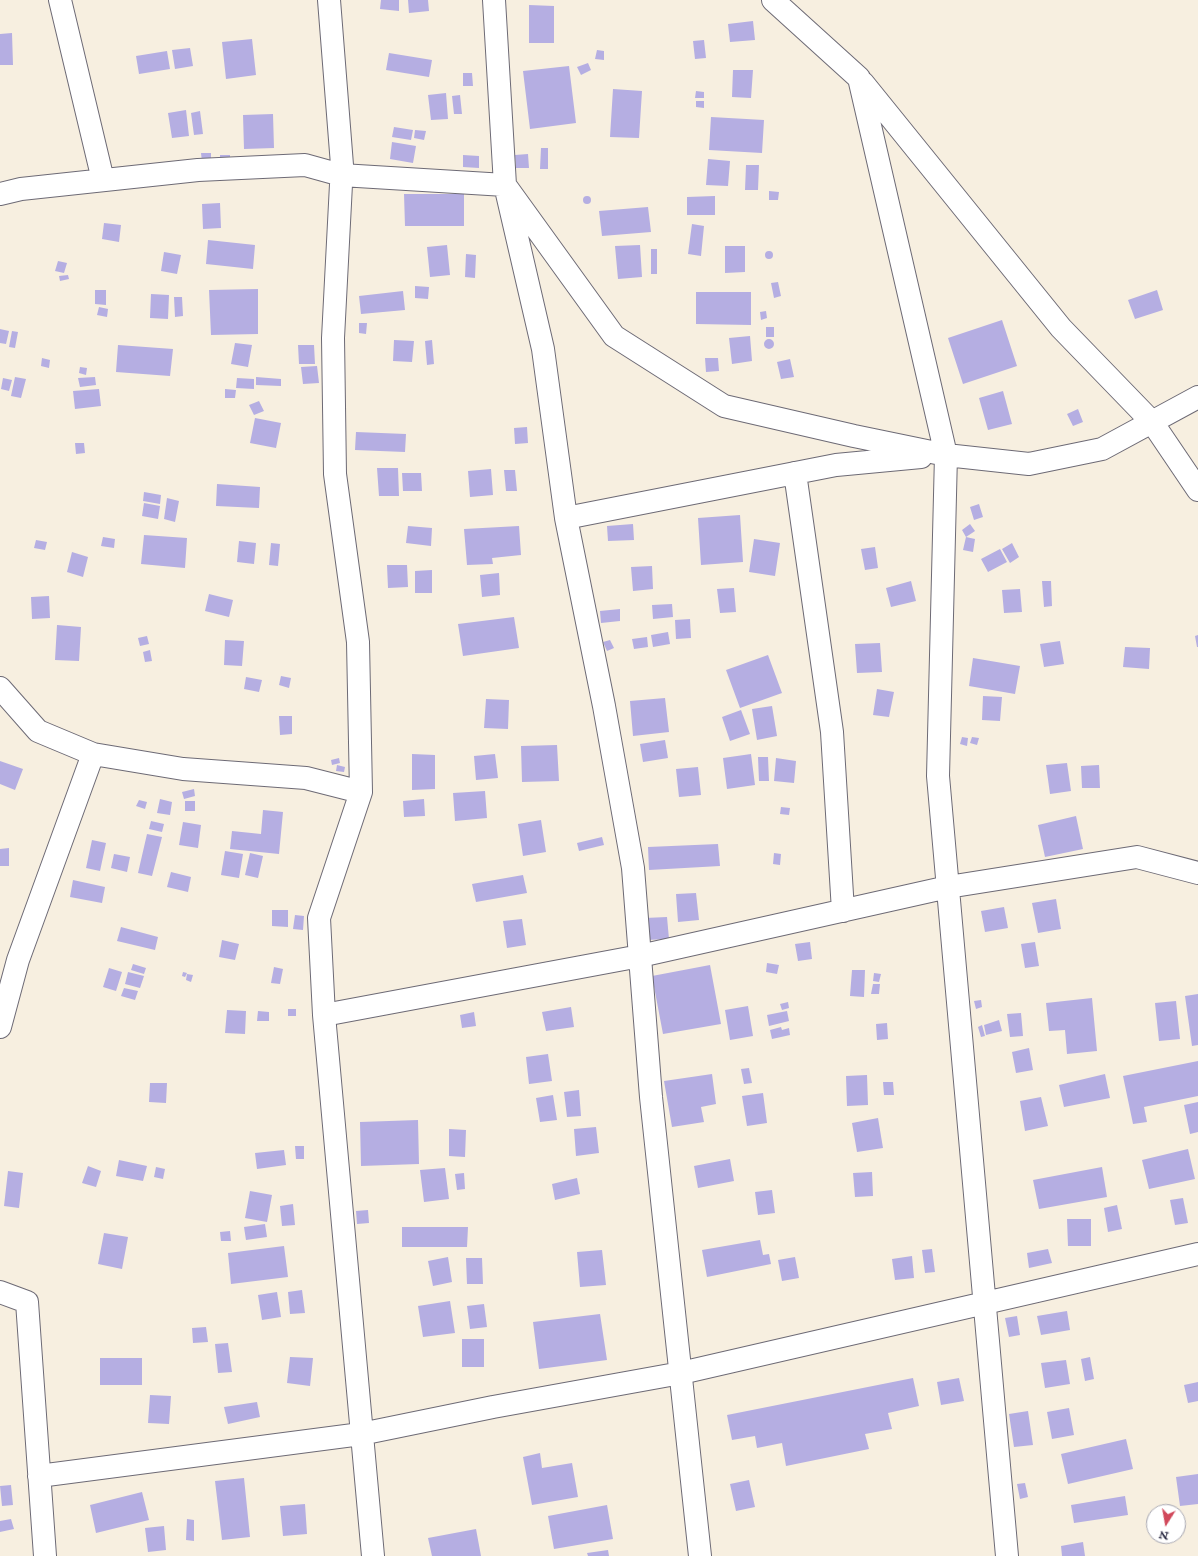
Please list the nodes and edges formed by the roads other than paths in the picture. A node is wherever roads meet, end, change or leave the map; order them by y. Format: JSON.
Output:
{"nodes":[{"id":1,"x":60,"y":0,"type":"edge"},
{"id":2,"x":329,"y":0,"type":"edge"},
{"id":3,"x":494,"y":0,"type":"edge"},
{"id":4,"x":773,"y":0,"type":"edge"},
{"id":5,"x":859,"y":78,"type":"junction"},
{"id":6,"x":341,"y":175,"type":"junction"},
{"id":7,"x":103,"y":180,"type":"junction"},
{"id":8,"x":506,"y":185,"type":"junction"},
{"id":9,"x":0,"y":194,"type":"edge"},
{"id":10,"x":1198,"y":397,"type":"edge"},
{"id":11,"x":1152,"y":422,"type":"junction"},
{"id":12,"x":946,"y":454,"type":"junction"},
{"id":13,"x":795,"y":473,"type":"junction"},
{"id":14,"x":1198,"y":490,"type":"edge"},
{"id":15,"x":566,"y":518,"type":"junction"},
{"id":16,"x":0,"y":688,"type":"edge"},
{"id":17,"x":93,"y":754,"type":"junction"},
{"id":18,"x":361,"y":792,"type":"junction"},
{"id":19,"x":1198,"y":873,"type":"edge"},
{"id":20,"x":948,"y":887,"type":"junction"},
{"id":21,"x":843,"y":911,"type":"junction"},
{"id":22,"x":640,"y":956,"type":"junction"},
{"id":23,"x":324,"y":1015,"type":"junction"},
{"id":24,"x":0,"y":1027,"type":"edge"},
{"id":25,"x":1198,"y":1254,"type":"edge"},
{"id":26,"x":0,"y":1292,"type":"edge"},
{"id":27,"x":985,"y":1302,"type":"junction"},
{"id":28,"x":681,"y":1373,"type":"junction"},
{"id":29,"x":361,"y":1434,"type":"junction"},
{"id":30,"x":39,"y":1476,"type":"junction"},
{"id":31,"x":45,"y":1556,"type":"edge"},
{"id":32,"x":373,"y":1556,"type":"edge"},
{"id":33,"x":700,"y":1556,"type":"edge"},
{"id":34,"x":1007,"y":1556,"type":"edge"}],
"edges":[{"from":1,"to":7,"type":"street"},
{"from":2,"to":6,"type":"street"},
{"from":3,"to":8,"type":"street"},
{"from":4,"to":5,"type":"street"},
{"from":5,"to":11,"type":"street"},
{"from":5,"to":12,"type":"street"},
{"from":6,"to":7,"type":"street"},
{"from":6,"to":8,"type":"street"},
{"from":6,"to":18,"type":"street"},
{"from":7,"to":9,"type":"street"},
{"from":8,"to":12,"type":"street"},
{"from":8,"to":15,"type":"street"},
{"from":10,"to":11,"type":"street"},
{"from":11,"to":12,"type":"street"},
{"from":11,"to":14,"type":"street"},
{"from":12,"to":13,"type":"street"},
{"from":12,"to":20,"type":"street"},
{"from":13,"to":15,"type":"street"},
{"from":13,"to":21,"type":"street"},
{"from":15,"to":22,"type":"street"},
{"from":16,"to":17,"type":"street"},
{"from":17,"to":18,"type":"street"},
{"from":17,"to":24,"type":"street"},
{"from":18,"to":23,"type":"street"},
{"from":19,"to":20,"type":"street"},
{"from":20,"to":21,"type":"street"},
{"from":20,"to":27,"type":"street"},
{"from":21,"to":22,"type":"street"},
{"from":22,"to":23,"type":"street"},
{"from":22,"to":28,"type":"street"},
{"from":23,"to":29,"type":"street"},
{"from":25,"to":27,"type":"street"},
{"from":26,"to":30,"type":"street"},
{"from":27,"to":28,"type":"street"},
{"from":27,"to":34,"type":"street"},
{"from":28,"to":29,"type":"street"},
{"from":28,"to":33,"type":"street"},
{"from":29,"to":30,"type":"street"},
{"from":29,"to":32,"type":"street"},
{"from":30,"to":31,"type":"street"}]}
